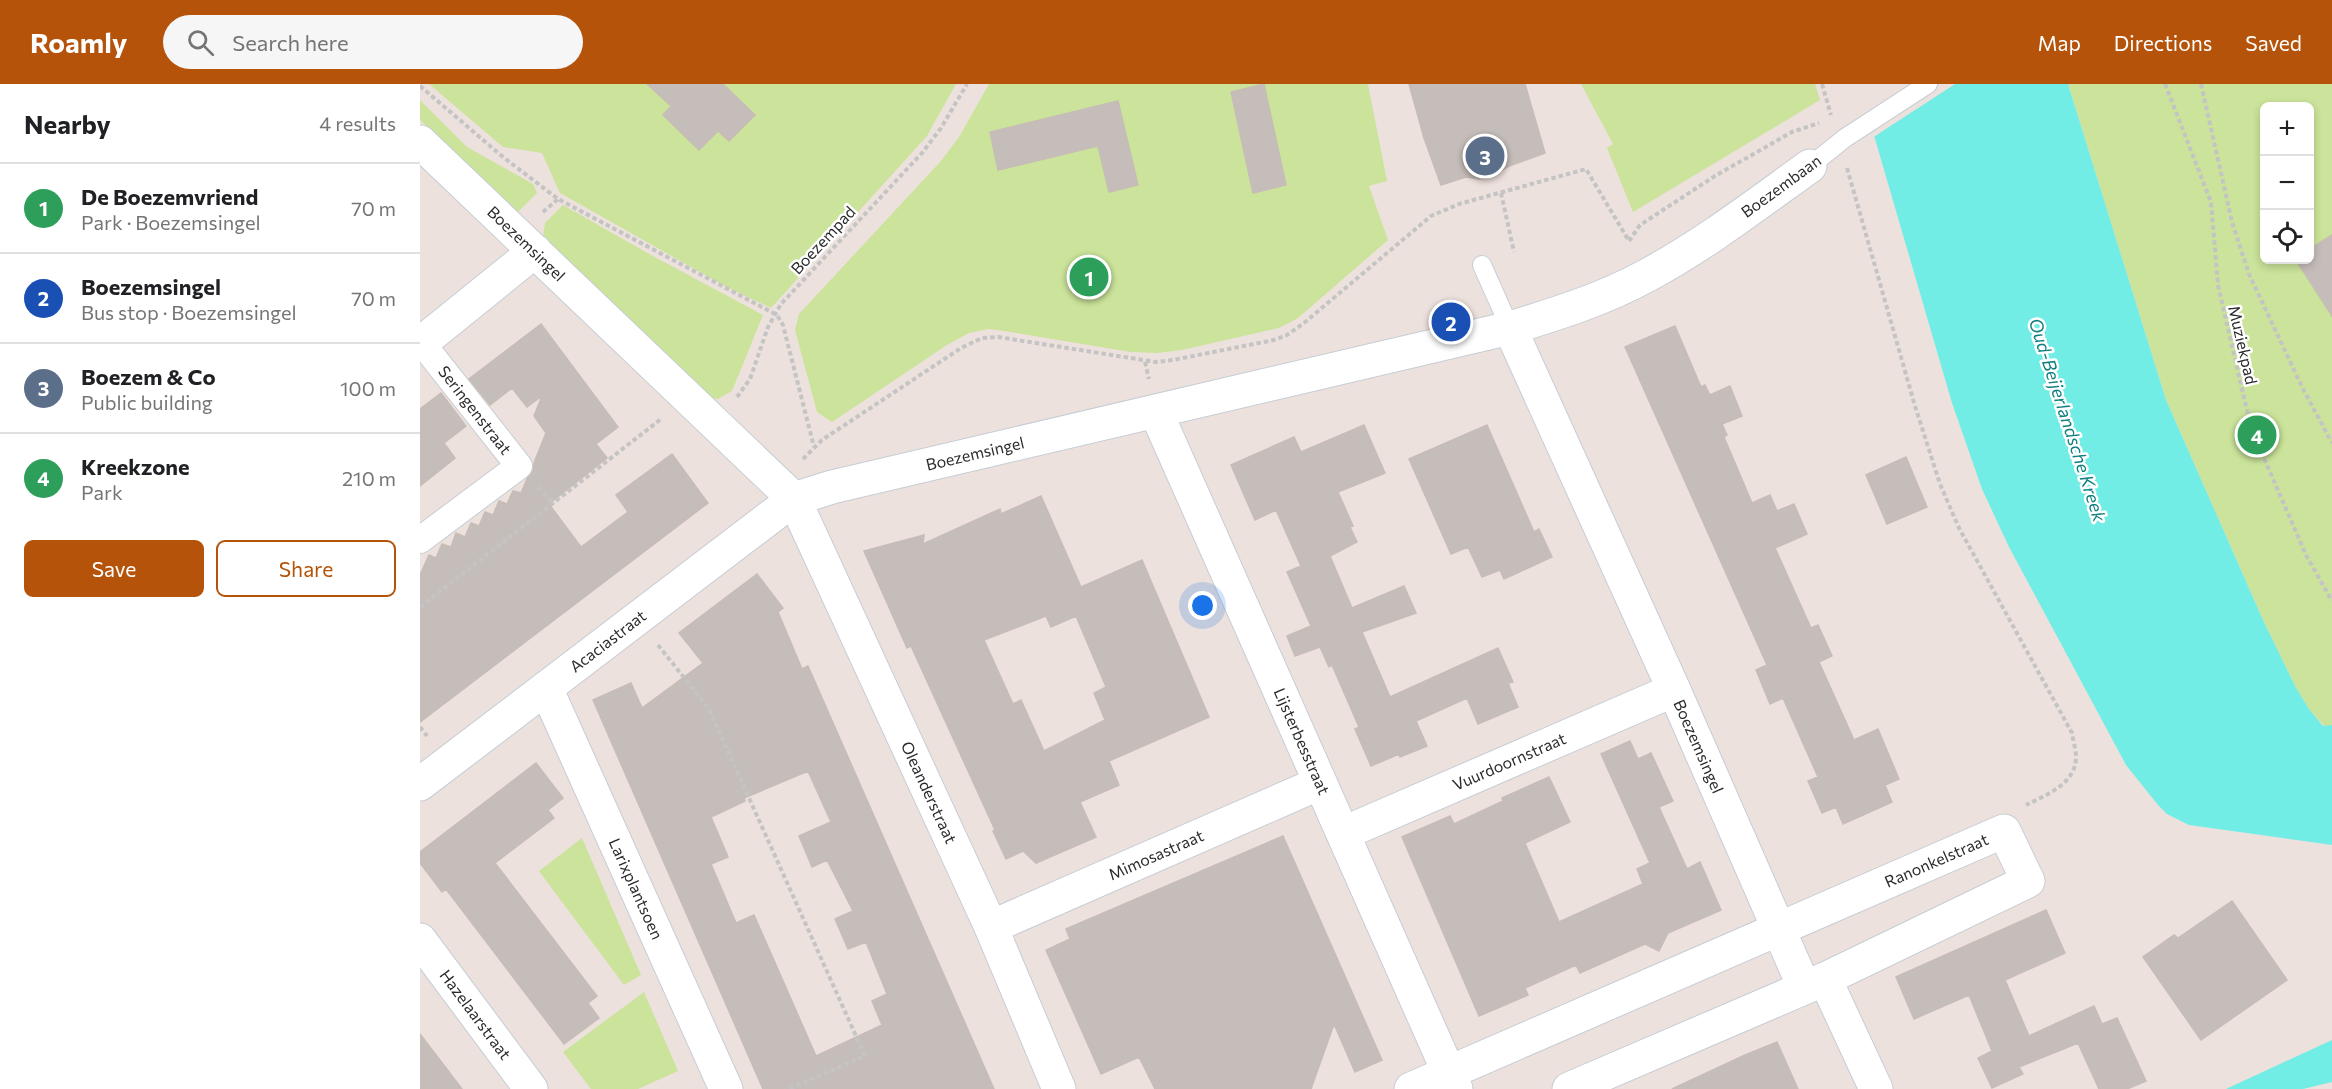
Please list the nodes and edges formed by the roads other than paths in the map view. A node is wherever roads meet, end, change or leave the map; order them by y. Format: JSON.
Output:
{"nodes":[{"id":1,"x":1928,"y":84,"type":"edge"},
{"id":2,"x":420,"y":142,"type":"edge"},
{"id":3,"x":1810,"y":166,"type":"joint"},
{"id":4,"x":535,"y":251,"type":"junction"},
{"id":5,"x":1482,"y":265,"type":"dead end"},
{"id":6,"x":1510,"y":328,"type":"junction"},
{"id":7,"x":421,"y":343,"type":"edge"},
{"id":8,"x":1156,"y":412,"type":"junction"},
{"id":9,"x":794,"y":499,"type":"junction"},
{"id":10,"x":420,"y":540,"type":"edge"},
{"id":11,"x":546,"y":688,"type":"junction"},
{"id":12,"x":1674,"y":690,"type":"junction"},
{"id":13,"x":1320,"y":783,"type":"junction"},
{"id":14,"x":420,"y":784,"type":"edge"},
{"id":15,"x":1344,"y":834,"type":"junction"},
{"id":16,"x":992,"y":927,"type":"junction"},
{"id":17,"x":1778,"y":930,"type":"junction"},
{"id":18,"x":420,"y":940,"type":"edge"},
{"id":19,"x":1814,"y":983,"type":"junction"},
{"id":20,"x":1452,"y":1080,"type":"edge"},
{"id":21,"x":531,"y":1089,"type":"edge"},
{"id":22,"x":726,"y":1089,"type":"edge"},
{"id":23,"x":1059,"y":1089,"type":"edge"},
{"id":24,"x":1411,"y":1089,"type":"edge"},
{"id":25,"x":1569,"y":1089,"type":"edge"},
{"id":26,"x":1876,"y":1089,"type":"edge"}],
"edges":[{"from":1,"to":3,"type":"lane","name":"Boezembaan"},
{"from":2,"to":4,"type":"street","name":"Boezemsingel"},
{"from":3,"to":6,"type":"street","name":"Boezembaan"},
{"from":4,"to":7,"type":"street","name":"Seringenstraat"},
{"from":4,"to":9,"type":"street","name":"Boezemsingel"},
{"from":5,"to":6,"type":"lane"},
{"from":6,"to":8,"type":"street","name":"Boezemsingel"},
{"from":6,"to":12,"type":"street","name":"Boezemsingel"},
{"from":7,"to":10,"type":"street","name":"Seringenstraat"},
{"from":8,"to":9,"type":"street","name":"Boezemsingel"},
{"from":8,"to":13,"type":"street","name":"Lijsterbesstraat"},
{"from":9,"to":11,"type":"street","name":"Acaciastraat"},
{"from":9,"to":16,"type":"street","name":"Oleanderstraat"},
{"from":11,"to":14,"type":"street","name":"Acaciastraat"},
{"from":11,"to":22,"type":"street","name":"Larixplantsoen"},
{"from":12,"to":15,"type":"street","name":"Vuurdoornstraat"},
{"from":12,"to":17,"type":"street","name":"Boezemsingel"},
{"from":13,"to":15,"type":"street","name":"Lijsterbesstraat"},
{"from":13,"to":16,"type":"street","name":"Mimosastraat"},
{"from":15,"to":20,"type":"street","name":"Lijsterbesstraat"},
{"from":16,"to":23,"type":"street","name":"Oleanderstraat"},
{"from":17,"to":19,"type":"street"},
{"from":17,"to":19,"type":"street","name":"Ranonkelstraat"},
{"from":17,"to":20,"type":"street","name":"Ranonkelstraat"},
{"from":18,"to":21,"type":"street","name":"Hazelaarstraat"},
{"from":19,"to":25,"type":"street","name":"Ranonkelstraat"},
{"from":19,"to":26,"type":"street"},
{"from":20,"to":24,"type":"street","name":"Ranonkelstraat"}]}
